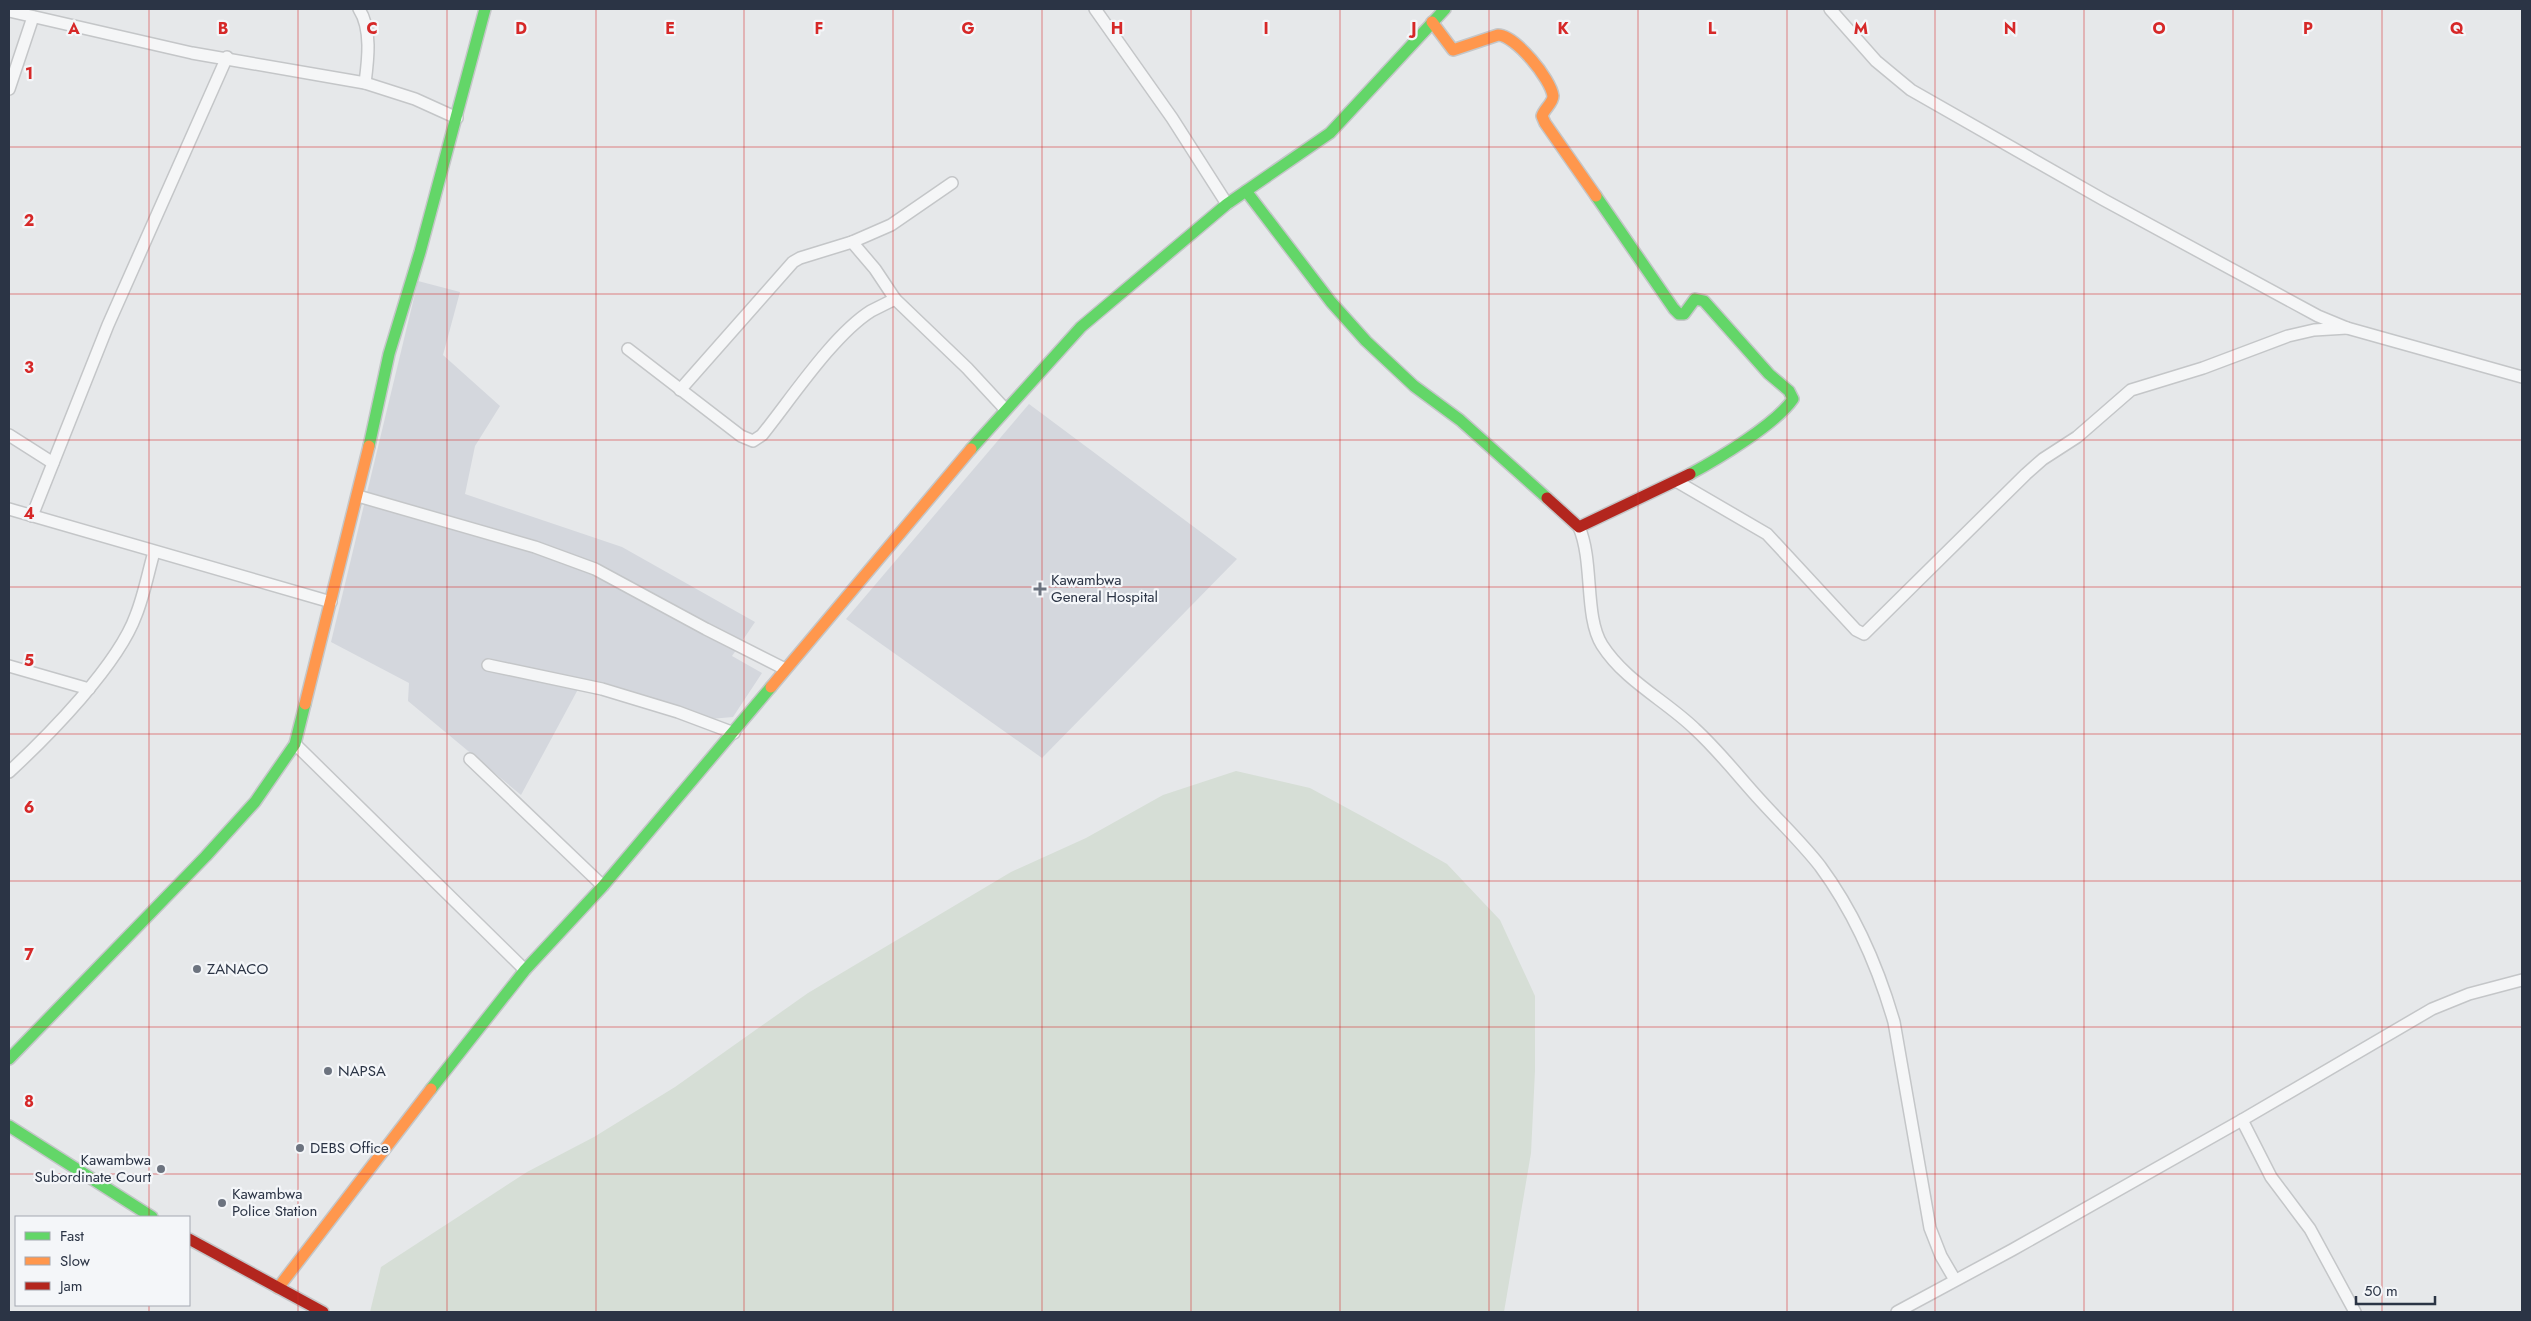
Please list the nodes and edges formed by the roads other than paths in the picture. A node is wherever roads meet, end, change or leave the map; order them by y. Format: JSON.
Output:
{"nodes":[{"id":1,"x":359,"y":9,"type":"edge"},
{"id":2,"x":485,"y":9,"type":"edge"},
{"id":3,"x":1095,"y":9,"type":"edge"},
{"id":4,"x":1445,"y":9,"type":"edge"},
{"id":5,"x":1830,"y":9,"type":"edge"},
{"id":6,"x":9,"y":11,"type":"edge"},
{"id":7,"x":34,"y":17,"type":"junction"},
{"id":8,"x":1432,"y":22,"type":"junction"},
{"id":9,"x":226,"y":57,"type":"junction"},
{"id":10,"x":365,"y":83,"type":"junction"},
{"id":11,"x":9,"y":89,"type":"edge"},
{"id":12,"x":457,"y":118,"type":"junction"},
{"id":13,"x":952,"y":184,"type":"dead end"},
{"id":14,"x":1246,"y":191,"type":"junction"},
{"id":15,"x":1228,"y":204,"type":"junction"},
{"id":16,"x":852,"y":242,"type":"junction"},
{"id":17,"x":895,"y":299,"type":"junction"},
{"id":18,"x":2347,"y":328,"type":"junction"},
{"id":19,"x":628,"y":349,"type":"dead end"},
{"id":20,"x":2522,"y":377,"type":"edge"},
{"id":21,"x":680,"y":390,"type":"junction"},
{"id":22,"x":1004,"y":409,"type":"junction"},
{"id":23,"x":9,"y":435,"type":"edge"},
{"id":24,"x":54,"y":463,"type":"junction"},
{"id":25,"x":1676,"y":481,"type":"junction"},
{"id":26,"x":358,"y":496,"type":"junction"},
{"id":27,"x":9,"y":509,"type":"edge"},
{"id":28,"x":32,"y":516,"type":"junction"},
{"id":29,"x":1579,"y":527,"type":"junction"},
{"id":30,"x":154,"y":552,"type":"junction"},
{"id":31,"x":331,"y":602,"type":"junction"},
{"id":32,"x":488,"y":665,"type":"dead end"},
{"id":33,"x":9,"y":666,"type":"edge"},
{"id":34,"x":785,"y":669,"type":"junction"},
{"id":35,"x":88,"y":689,"type":"junction"},
{"id":36,"x":734,"y":733,"type":"junction"},
{"id":37,"x":295,"y":744,"type":"junction"},
{"id":38,"x":470,"y":759,"type":"dead end"},
{"id":39,"x":9,"y":772,"type":"edge"},
{"id":40,"x":603,"y":886,"type":"junction"},
{"id":41,"x":525,"y":970,"type":"junction"},
{"id":42,"x":2522,"y":980,"type":"edge"},
{"id":43,"x":9,"y":1059,"type":"edge"},
{"id":44,"x":2242,"y":1120,"type":"junction"},
{"id":45,"x":9,"y":1126,"type":"edge"},
{"id":46,"x":150,"y":1216,"type":"edge"},
{"id":47,"x":190,"y":1240,"type":"edge"},
{"id":48,"x":1955,"y":1280,"type":"junction"},
{"id":49,"x":278,"y":1288,"type":"junction"},
{"id":50,"x":323,"y":1312,"type":"edge"},
{"id":51,"x":1897,"y":1312,"type":"edge"},
{"id":52,"x":2355,"y":1312,"type":"edge"}],
"edges":[{"from":1,"to":10,"type":"street"},
{"from":2,"to":12,"type":"street"},
{"from":3,"to":15,"type":"street"},
{"from":4,"to":8,"type":"street"},
{"from":5,"to":18,"type":"street"},
{"from":6,"to":7,"type":"street"},
{"from":7,"to":9,"type":"street"},
{"from":7,"to":11,"type":"street"},
{"from":8,"to":14,"type":"street"},
{"from":8,"to":25,"type":"street"},
{"from":9,"to":10,"type":"street"},
{"from":9,"to":24,"type":"street"},
{"from":10,"to":12,"type":"street"},
{"from":12,"to":26,"type":"street"},
{"from":13,"to":16,"type":"street"},
{"from":14,"to":15,"type":"street"},
{"from":14,"to":29,"type":"street"},
{"from":15,"to":22,"type":"street"},
{"from":16,"to":17,"type":"street"},
{"from":16,"to":21,"type":"street"},
{"from":17,"to":21,"type":"street"},
{"from":17,"to":22,"type":"street"},
{"from":18,"to":20,"type":"street"},
{"from":18,"to":25,"type":"street"},
{"from":19,"to":21,"type":"street"},
{"from":22,"to":34,"type":"street"},
{"from":23,"to":24,"type":"street"},
{"from":24,"to":28,"type":"street"},
{"from":25,"to":29,"type":"street"},
{"from":26,"to":31,"type":"street"},
{"from":26,"to":34,"type":"street"},
{"from":27,"to":28,"type":"street"},
{"from":28,"to":30,"type":"street"},
{"from":29,"to":48,"type":"street"},
{"from":30,"to":31,"type":"street"},
{"from":30,"to":35,"type":"street"},
{"from":31,"to":37,"type":"street"},
{"from":32,"to":36,"type":"street"},
{"from":33,"to":35,"type":"street"},
{"from":34,"to":36,"type":"street"},
{"from":35,"to":39,"type":"street"},
{"from":36,"to":40,"type":"street"},
{"from":37,"to":41,"type":"street"},
{"from":37,"to":43,"type":"street"},
{"from":38,"to":40,"type":"street"},
{"from":40,"to":41,"type":"street"},
{"from":41,"to":49,"type":"street"},
{"from":42,"to":44,"type":"street"},
{"from":44,"to":48,"type":"street"},
{"from":44,"to":52,"type":"street"},
{"from":45,"to":46,"type":"street"},
{"from":47,"to":49,"type":"street"},
{"from":48,"to":51,"type":"street"},
{"from":49,"to":50,"type":"street"}]}
